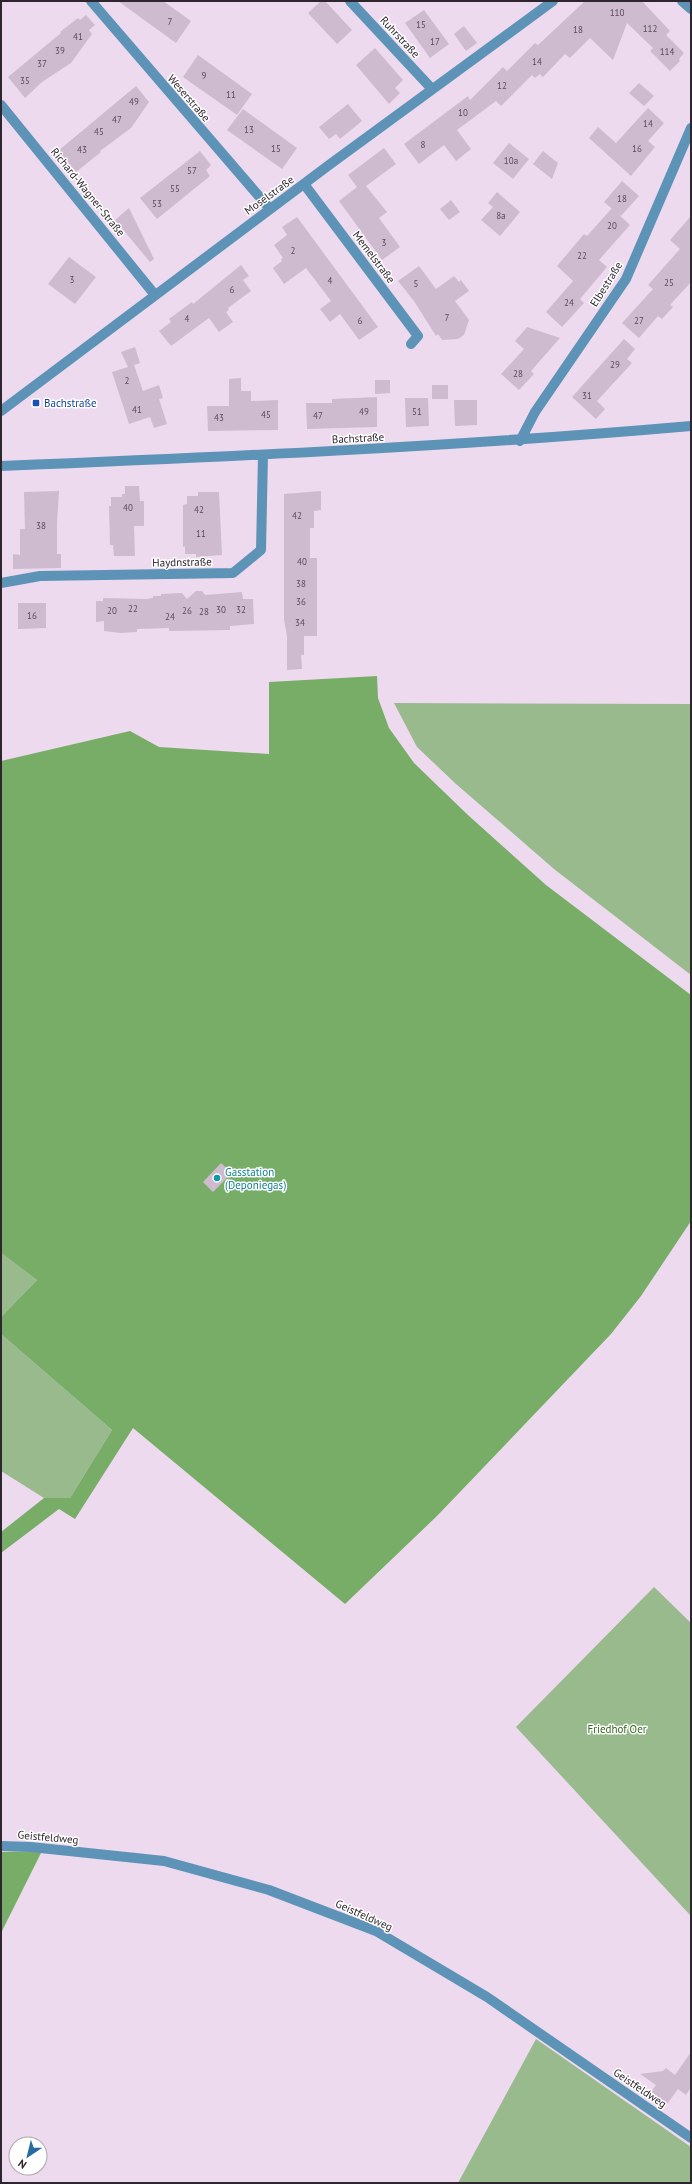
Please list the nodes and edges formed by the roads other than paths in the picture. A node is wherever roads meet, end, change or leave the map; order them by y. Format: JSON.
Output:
{"nodes":[{"id":1,"x":91,"y":1,"type":"edge"},
{"id":2,"x":350,"y":1,"type":"edge"},
{"id":3,"x":553,"y":1,"type":"edge"},
{"id":4,"x":682,"y":1,"type":"edge"},
{"id":5,"x":691,"y":9,"type":"edge"},
{"id":6,"x":432,"y":89,"type":"junction"},
{"id":7,"x":2,"y":109,"type":"edge"},
{"id":8,"x":691,"y":128,"type":"edge"},
{"id":9,"x":304,"y":184,"type":"junction"},
{"id":10,"x":270,"y":209,"type":"junction"},
{"id":11,"x":155,"y":295,"type":"junction"},
{"id":12,"x":411,"y":344,"type":"dead end"},
{"id":13,"x":1,"y":411,"type":"edge"},
{"id":14,"x":691,"y":426,"type":"edge"},
{"id":15,"x":520,"y":441,"type":"junction"},
{"id":16,"x":263,"y":455,"type":"junction"},
{"id":17,"x":1,"y":466,"type":"edge"},
{"id":18,"x":1,"y":582,"type":"edge"},
{"id":19,"x":1,"y":1846,"type":"edge"},
{"id":20,"x":691,"y":2138,"type":"edge"}],
"edges":[{"from":1,"to":10,"type":"street","name":"Weserstraße"},
{"from":2,"to":6,"type":"street","name":"Ruhrstraße"},
{"from":3,"to":6,"type":"street","name":"Moselstraße"},
{"from":4,"to":5,"type":"street"},
{"from":6,"to":9,"type":"street","name":"Moselstraße"},
{"from":7,"to":11,"type":"street","name":"Richard-Wagner-Straße"},
{"from":8,"to":15,"type":"street","name":"Elbestraße"},
{"from":9,"to":10,"type":"street","name":"Moselstraße"},
{"from":9,"to":12,"type":"street","name":"Memelstraße"},
{"from":10,"to":11,"type":"street","name":"Moselstraße"},
{"from":11,"to":13,"type":"street","name":"Moselstraße"},
{"from":14,"to":15,"type":"street","name":"Bachstraße"},
{"from":15,"to":16,"type":"street","name":"Bachstraße"},
{"from":16,"to":17,"type":"street","name":"Bachstraße"},
{"from":16,"to":18,"type":"street","name":"Haydnstraße"},
{"from":19,"to":20,"type":"street","name":"Geistfeldweg"}]}
